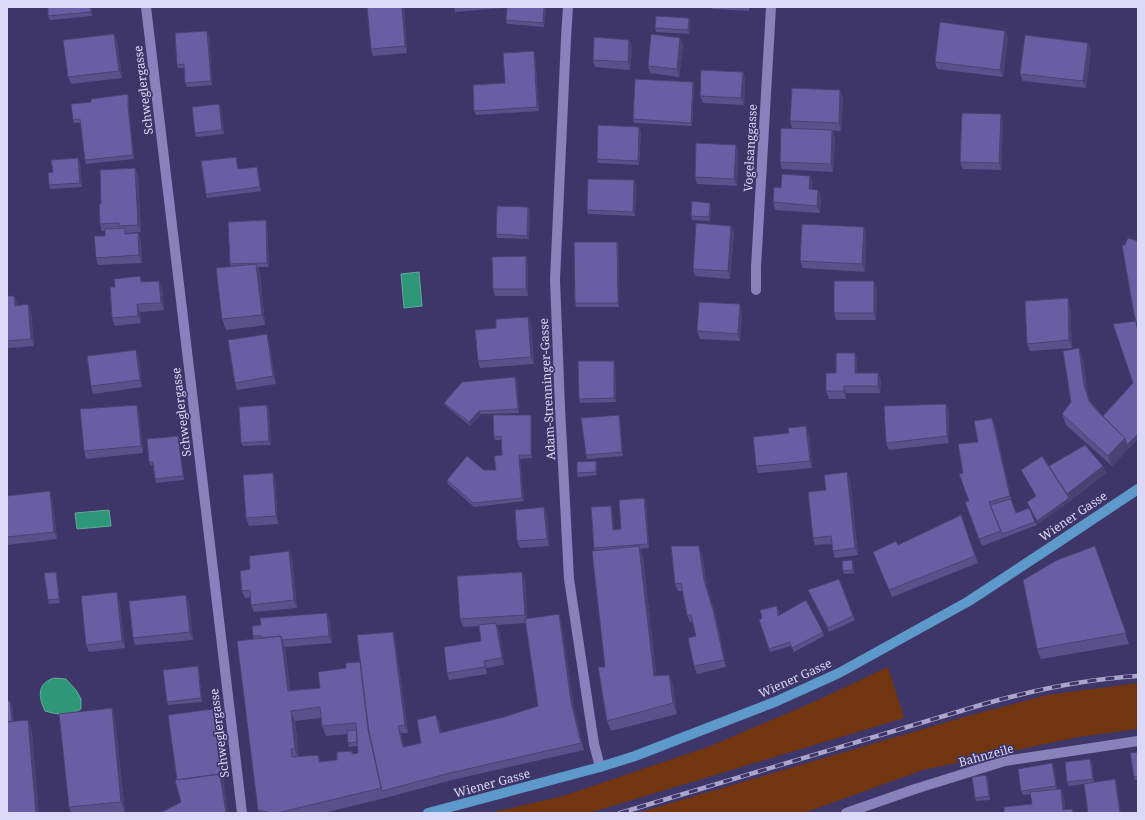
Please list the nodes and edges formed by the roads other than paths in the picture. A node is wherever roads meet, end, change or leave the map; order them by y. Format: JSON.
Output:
{"nodes":[{"id":1,"x":146,"y":7,"type":"edge"},
{"id":2,"x":568,"y":7,"type":"edge"},
{"id":3,"x":771,"y":7,"type":"edge"},
{"id":4,"x":756,"y":290,"type":"dead end"},
{"id":5,"x":1138,"y":488,"type":"edge"},
{"id":6,"x":1138,"y":741,"type":"edge"},
{"id":7,"x":600,"y":768,"type":"junction"},
{"id":8,"x":242,"y":813,"type":"edge"},
{"id":9,"x":428,"y":813,"type":"edge"},
{"id":10,"x":846,"y":813,"type":"edge"}],
"edges":[{"from":1,"to":8,"type":"street","name":"Schweglergasse"},
{"from":2,"to":7,"type":"street","name":"Adam-Strenninger-Gasse"},
{"from":3,"to":4,"type":"street","name":"Vogelsanggasse"},
{"from":5,"to":7,"type":"main road","name":"Wiener Gasse"},
{"from":6,"to":10,"type":"street","name":"Bahnzeile"},
{"from":7,"to":9,"type":"main road","name":"Wiener Gasse"}]}
